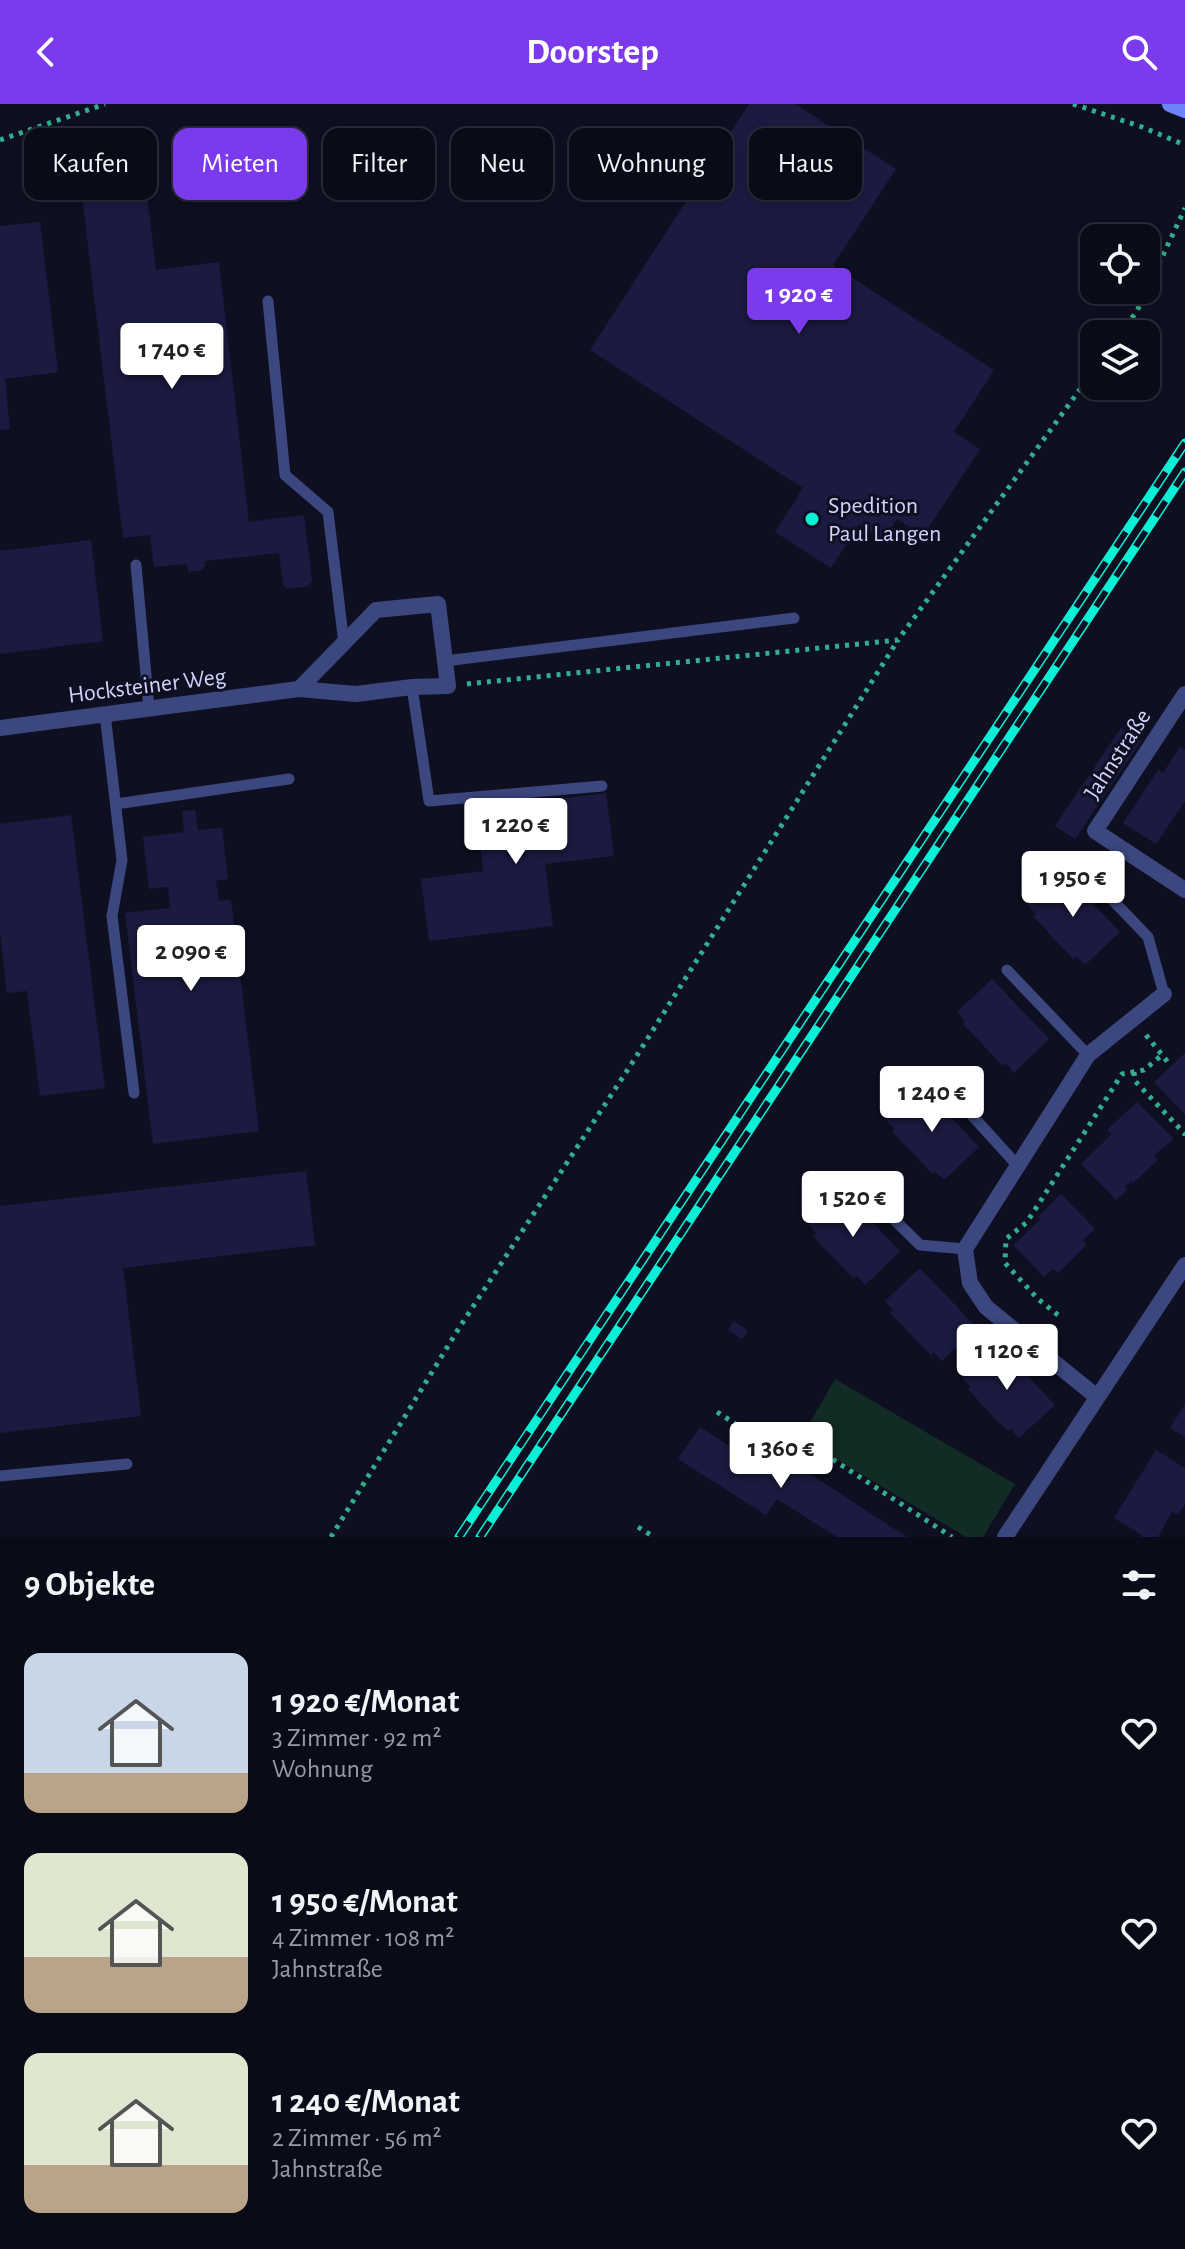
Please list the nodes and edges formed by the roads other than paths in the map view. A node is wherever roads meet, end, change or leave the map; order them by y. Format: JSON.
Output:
{"nodes":[{"id":1,"x":1170,"y":104,"type":"edge"},
{"id":2,"x":1185,"y":110,"type":"edge"},
{"id":3,"x":268,"y":301,"type":"dead end"},
{"id":4,"x":136,"y":565,"type":"dead end"},
{"id":5,"x":794,"y":618,"type":"dead end"},
{"id":6,"x":344,"y":644,"type":"junction"},
{"id":7,"x":445,"y":661,"type":"junction"},
{"id":8,"x":412,"y":687,"type":"junction"},
{"id":9,"x":299,"y":689,"type":"junction"},
{"id":10,"x":1185,"y":694,"type":"edge"},
{"id":11,"x":149,"y":708,"type":"junction"},
{"id":12,"x":105,"y":714,"type":"junction"},
{"id":13,"x":0,"y":728,"type":"edge"},
{"id":14,"x":289,"y":779,"type":"dead end"},
{"id":15,"x":602,"y":786,"type":"dead end"},
{"id":16,"x":116,"y":804,"type":"junction"},
{"id":17,"x":1076,"y":862,"type":"dead end"},
{"id":18,"x":1185,"y":890,"type":"edge"},
{"id":19,"x":1007,"y":970,"type":"dead end"},
{"id":20,"x":1164,"y":994,"type":"joint"},
{"id":21,"x":1088,"y":1055,"type":"junction"},
{"id":22,"x":937,"y":1077,"type":"dead end"},
{"id":23,"x":134,"y":1093,"type":"dead end"},
{"id":24,"x":1018,"y":1166,"type":"junction"},
{"id":25,"x":858,"y":1184,"type":"dead end"},
{"id":26,"x":965,"y":1249,"type":"junction"},
{"id":27,"x":1185,"y":1265,"type":"edge"},
{"id":28,"x":1097,"y":1397,"type":"junction"},
{"id":29,"x":127,"y":1464,"type":"dead end"},
{"id":30,"x":0,"y":1476,"type":"edge"},
{"id":31,"x":1005,"y":1537,"type":"edge"}],
"edges":[{"from":1,"to":2,"type":"main road"},
{"from":3,"to":6,"type":"lane"},
{"from":4,"to":11,"type":"lane"},
{"from":5,"to":7,"type":"lane"},
{"from":6,"to":7,"type":"street"},
{"from":6,"to":9,"type":"street"},
{"from":7,"to":8,"type":"street","name":"Hocksteiner Weg"},
{"from":8,"to":9,"type":"street","name":"Hocksteiner Weg"},
{"from":8,"to":15,"type":"lane"},
{"from":9,"to":11,"type":"street","name":"Hocksteiner Weg"},
{"from":10,"to":18,"type":"street","name":"Jahnstraße"},
{"from":11,"to":12,"type":"street","name":"Hocksteiner Weg"},
{"from":12,"to":13,"type":"street","name":"Hocksteiner Weg"},
{"from":12,"to":16,"type":"lane"},
{"from":14,"to":16,"type":"lane"},
{"from":16,"to":23,"type":"lane"},
{"from":17,"to":20,"type":"lane"},
{"from":19,"to":21,"type":"lane"},
{"from":20,"to":21,"type":"street"},
{"from":21,"to":24,"type":"street"},
{"from":22,"to":24,"type":"lane"},
{"from":24,"to":26,"type":"street"},
{"from":25,"to":26,"type":"lane"},
{"from":26,"to":28,"type":"street"},
{"from":27,"to":28,"type":"street"},
{"from":28,"to":31,"type":"street"},
{"from":29,"to":30,"type":"lane"}]}
